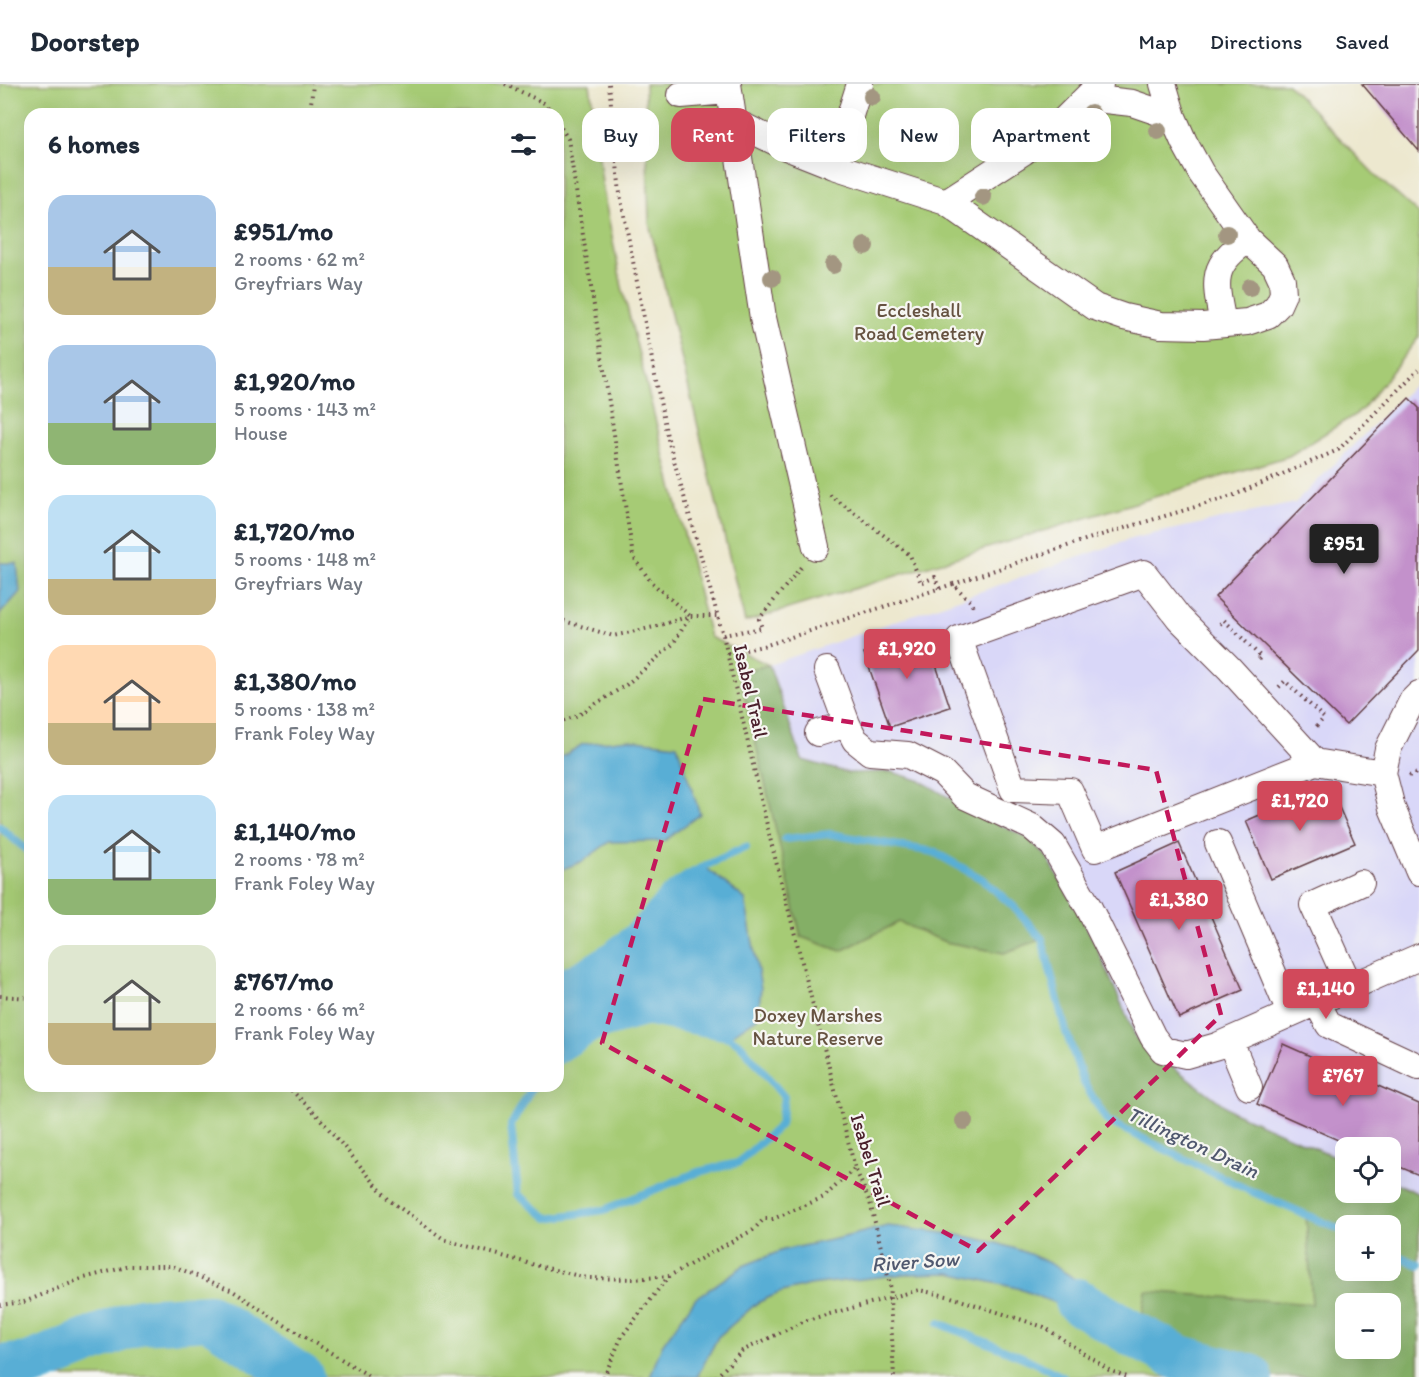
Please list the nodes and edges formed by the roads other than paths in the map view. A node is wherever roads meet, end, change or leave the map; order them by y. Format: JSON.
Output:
{"nodes":[{"id":1,"x":860,"y":84,"type":"edge"},
{"id":2,"x":1163,"y":84,"type":"edge"},
{"id":3,"x":728,"y":88,"type":"edge"},
{"id":4,"x":1093,"y":91,"type":"edge"},
{"id":5,"x":681,"y":95,"type":"dead end"},
{"id":6,"x":732,"y":108,"type":"edge"},
{"id":7,"x":1173,"y":117,"type":"junction"},
{"id":8,"x":755,"y":132,"type":"edge"},
{"id":9,"x":741,"y":162,"type":"edge"},
{"id":10,"x":834,"y":166,"type":"junction"},
{"id":11,"x":946,"y":202,"type":"junction"},
{"id":12,"x":1248,"y":240,"type":"junction"},
{"id":13,"x":1223,"y":323,"type":"junction"},
{"id":14,"x":816,"y":547,"type":"road end"},
{"id":15,"x":827,"y":670,"type":"dead end"},
{"id":16,"x":1419,"y":694,"type":"edge"},
{"id":17,"x":847,"y":724,"type":"junction"},
{"id":18,"x":818,"y":733,"type":"dead end"},
{"id":19,"x":1315,"y":762,"type":"junction"},
{"id":20,"x":1383,"y":773,"type":"junction"},
{"id":21,"x":1218,"y":843,"type":"dead end"},
{"id":22,"x":1419,"y":872,"type":"edge"},
{"id":23,"x":1361,"y":883,"type":"dead end"},
{"id":24,"x":1419,"y":957,"type":"edge"},
{"id":25,"x":1350,"y":987,"type":"junction"},
{"id":26,"x":1316,"y":1001,"type":"junction"},
{"id":27,"x":1290,"y":1012,"type":"junction"},
{"id":28,"x":1223,"y":1043,"type":"junction"},
{"id":29,"x":1419,"y":1068,"type":"edge"},
{"id":30,"x":1249,"y":1087,"type":"dead end"}],
"edges":[{"from":1,"to":10,"type":"street"},
{"from":2,"to":7,"type":"street"},
{"from":3,"to":5,"type":"street"},
{"from":3,"to":6,"type":"street"},
{"from":4,"to":7,"type":"street"},
{"from":4,"to":11,"type":"street"},
{"from":7,"to":12,"type":"street"},
{"from":8,"to":10,"type":"street"},
{"from":9,"to":14,"type":"street"},
{"from":10,"to":11,"type":"street"},
{"from":11,"to":13,"type":"street"},
{"from":12,"to":13,"type":"street"},
{"from":12,"to":13,"type":"street"},
{"from":15,"to":17,"type":"street"},
{"from":16,"to":20,"type":"street"},
{"from":17,"to":18,"type":"street"},
{"from":17,"to":28,"type":"street"},
{"from":19,"to":19,"type":"street"},
{"from":19,"to":20,"type":"street"},
{"from":20,"to":22,"type":"street"},
{"from":21,"to":27,"type":"street"},
{"from":23,"to":25,"type":"street"},
{"from":24,"to":25,"type":"street"},
{"from":25,"to":26,"type":"street"},
{"from":26,"to":27,"type":"street"},
{"from":26,"to":29,"type":"street"},
{"from":27,"to":28,"type":"street"},
{"from":28,"to":30,"type":"street"}]}
